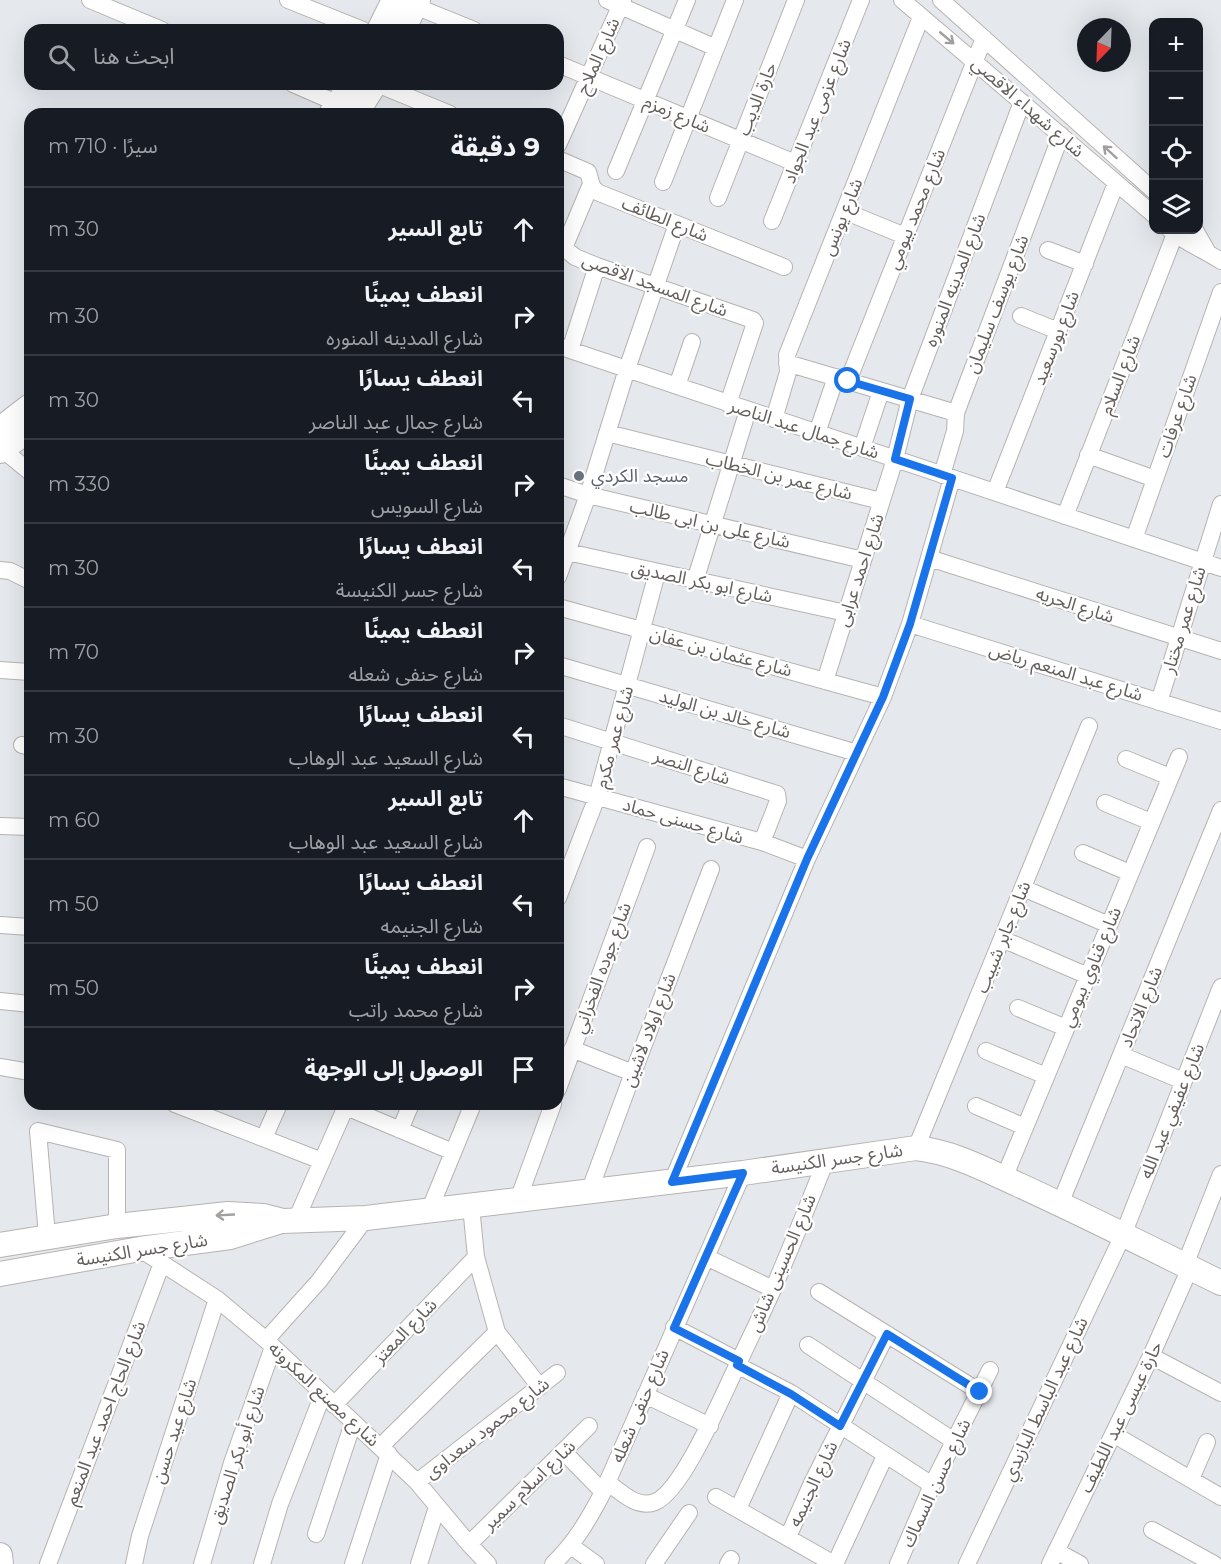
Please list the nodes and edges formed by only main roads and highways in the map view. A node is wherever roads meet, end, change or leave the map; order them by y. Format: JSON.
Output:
{"nodes":[{"id":1,"x":409,"y":2,"type":"edge"},
{"id":2,"x":385,"y":24,"type":"edge"},
{"id":3,"x":404,"y":24,"type":"edge"},
{"id":4,"x":368,"y":90,"type":"edge"},
{"id":5,"x":347,"y":105,"type":"edge"},
{"id":6,"x":24,"y":414,"type":"edge"},
{"id":7,"x":24,"y":432,"type":"edge"},
{"id":8,"x":1,"y":443,"type":"edge"},
{"id":9,"x":290,"y":1220,"type":"junction"},
{"id":10,"x":0,"y":1245,"type":"edge"},
{"id":11,"x":0,"y":1274,"type":"edge"},
{"id":12,"x":1221,"y":1283,"type":"edge"},
{"id":13,"x":0,"y":1555,"type":"edge"},
{"id":14,"x":1,"y":1564,"type":"edge"}],
"edges":[{"from":1,"to":2,"type":"main road"},
{"from":1,"to":3,"type":"main road"},
{"from":4,"to":5,"type":"main road"},
{"from":6,"to":8,"type":"main road"},
{"from":7,"to":8,"type":"main road"},
{"from":9,"to":10,"type":"main road","name":"شارع جسر الكنيسة","one_way":true},
{"from":9,"to":11,"type":"main road","name":"شارع جسر الكنيسة"},
{"from":9,"to":12,"type":"main road","name":"شارع جسر الكنيسة"},
{"from":13,"to":14,"type":"main road"}]}
